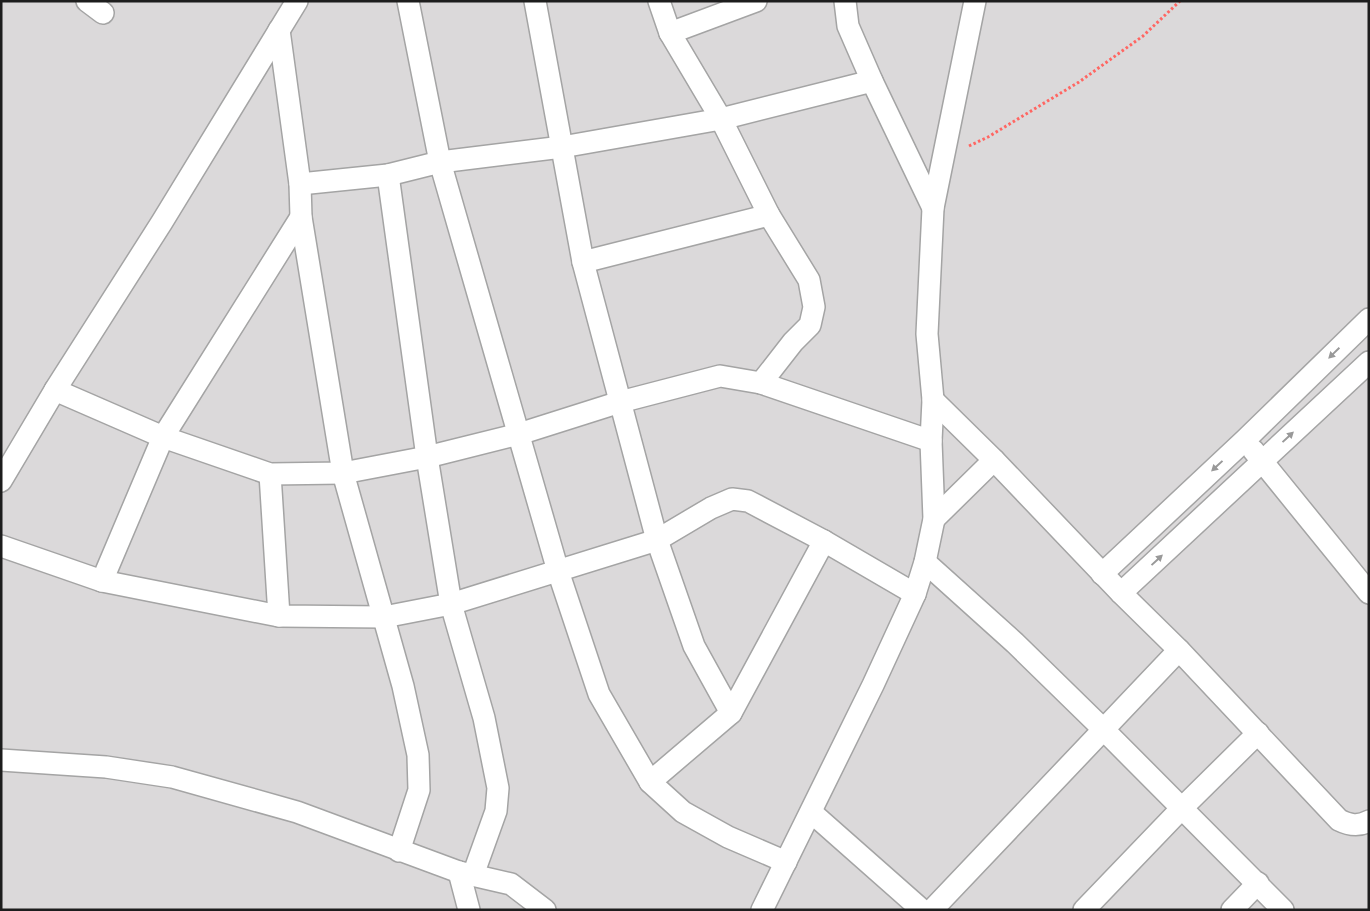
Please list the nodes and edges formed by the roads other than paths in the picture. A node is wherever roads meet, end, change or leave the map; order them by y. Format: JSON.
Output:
{"nodes":[{"id":1,"x":297,"y":1,"type":"edge"},
{"id":2,"x":408,"y":1,"type":"edge"},
{"id":3,"x":535,"y":1,"type":"edge"},
{"id":4,"x":658,"y":1,"type":"edge"},
{"id":5,"x":756,"y":1,"type":"edge"},
{"id":6,"x":845,"y":1,"type":"edge"},
{"id":7,"x":975,"y":1,"type":"edge"},
{"id":8,"x":279,"y":30,"type":"junction"},
{"id":9,"x":670,"y":33,"type":"junction"},
{"id":10,"x":872,"y":81,"type":"junction"},
{"id":11,"x":721,"y":119,"type":"junction"},
{"id":12,"x":562,"y":147,"type":"junction"},
{"id":13,"x":440,"y":162,"type":"junction"},
{"id":14,"x":388,"y":175,"type":"junction"},
{"id":15,"x":300,"y":184,"type":"junction"},
{"id":16,"x":933,"y":208,"type":"junction"},
{"id":17,"x":769,"y":215,"type":"junction"},
{"id":18,"x":301,"y":217,"type":"junction"},
{"id":19,"x":583,"y":262,"type":"junction"},
{"id":20,"x":1369,"y":319,"type":"edge"},
{"id":21,"x":1369,"y":362,"type":"edge"},
{"id":22,"x":761,"y":383,"type":"junction"},
{"id":23,"x":55,"y":390,"type":"junction"},
{"id":24,"x":933,"y":400,"type":"junction"},
{"id":25,"x":620,"y":402,"type":"junction"},
{"id":26,"x":519,"y":434,"type":"junction"},
{"id":27,"x":163,"y":436,"type":"junction"},
{"id":28,"x":1244,"y":440,"type":"junction"},
{"id":29,"x":931,"y":442,"type":"junction"},
{"id":30,"x":427,"y":457,"type":"junction"},
{"id":31,"x":994,"y":460,"type":"junction"},
{"id":32,"x":1262,"y":461,"type":"junction"},
{"id":33,"x":343,"y":473,"type":"junction"},
{"id":34,"x":270,"y":474,"type":"junction"},
{"id":35,"x":1,"y":481,"type":"edge"},
{"id":36,"x":934,"y":519,"type":"junction"},
{"id":37,"x":657,"y":540,"type":"junction"},
{"id":38,"x":824,"y":541,"type":"junction"},
{"id":39,"x":1,"y":546,"type":"edge"},
{"id":40,"x":925,"y":562,"type":"junction"},
{"id":41,"x":558,"y":571,"type":"junction"},
{"id":42,"x":1102,"y":574,"type":"junction"},
{"id":43,"x":102,"y":581,"type":"junction"},
{"id":44,"x":1121,"y":593,"type":"junction"},
{"id":45,"x":1369,"y":593,"type":"edge"},
{"id":46,"x":915,"y":594,"type":"junction"},
{"id":47,"x":451,"y":604,"type":"junction"},
{"id":48,"x":279,"y":616,"type":"junction"},
{"id":49,"x":384,"y":617,"type":"junction"},
{"id":50,"x":1179,"y":650,"type":"junction"},
{"id":51,"x":731,"y":714,"type":"junction"},
{"id":52,"x":1103,"y":729,"type":"junction"},
{"id":53,"x":1258,"y":733,"type":"junction"},
{"id":54,"x":1,"y":760,"type":"edge"},
{"id":55,"x":650,"y":782,"type":"junction"},
{"id":56,"x":1181,"y":809,"type":"junction"},
{"id":57,"x":811,"y":812,"type":"junction"},
{"id":58,"x":1369,"y":821,"type":"edge"},
{"id":59,"x":399,"y":851,"type":"junction"},
{"id":60,"x":786,"y":862,"type":"junction"},
{"id":61,"x":466,"y":873,"type":"junction"},
{"id":62,"x":1258,"y":883,"type":"junction"},
{"id":63,"x":469,"y":910,"type":"edge"},
{"id":64,"x":545,"y":910,"type":"edge"},
{"id":65,"x":762,"y":910,"type":"edge"},
{"id":66,"x":922,"y":910,"type":"edge"},
{"id":67,"x":932,"y":910,"type":"edge"},
{"id":68,"x":1084,"y":910,"type":"edge"},
{"id":69,"x":1232,"y":910,"type":"edge"},
{"id":70,"x":1283,"y":910,"type":"edge"}],
"edges":[{"from":1,"to":8,"type":"street"},
{"from":2,"to":13,"type":"street"},
{"from":3,"to":12,"type":"street"},
{"from":4,"to":9,"type":"street"},
{"from":5,"to":9,"type":"street"},
{"from":6,"to":10,"type":"street"},
{"from":7,"to":16,"type":"street"},
{"from":8,"to":15,"type":"street"},
{"from":8,"to":23,"type":"street"},
{"from":9,"to":11,"type":"street"},
{"from":10,"to":11,"type":"street"},
{"from":10,"to":16,"type":"street"},
{"from":11,"to":12,"type":"street"},
{"from":11,"to":17,"type":"street"},
{"from":12,"to":13,"type":"street"},
{"from":12,"to":19,"type":"street"},
{"from":13,"to":14,"type":"street"},
{"from":13,"to":26,"type":"street"},
{"from":14,"to":15,"type":"street"},
{"from":14,"to":30,"type":"street"},
{"from":15,"to":18,"type":"street"},
{"from":16,"to":24,"type":"street"},
{"from":17,"to":19,"type":"street"},
{"from":17,"to":22,"type":"street"},
{"from":18,"to":27,"type":"street"},
{"from":18,"to":33,"type":"street"},
{"from":19,"to":25,"type":"street"},
{"from":20,"to":28,"type":"street","one_way":true},
{"from":32,"to":21,"type":"street","one_way":true},
{"from":22,"to":25,"type":"street"},
{"from":22,"to":29,"type":"street"},
{"from":23,"to":27,"type":"street"},
{"from":23,"to":35,"type":"street"},
{"from":24,"to":29,"type":"street"},
{"from":24,"to":31,"type":"street"},
{"from":25,"to":26,"type":"street"},
{"from":25,"to":37,"type":"street"},
{"from":26,"to":30,"type":"street"},
{"from":26,"to":41,"type":"street"},
{"from":27,"to":34,"type":"street"},
{"from":27,"to":43,"type":"street"},
{"from":28,"to":32,"type":"street"},
{"from":28,"to":42,"type":"street","one_way":true},
{"from":29,"to":36,"type":"street"},
{"from":30,"to":33,"type":"street"},
{"from":30,"to":47,"type":"street"},
{"from":31,"to":36,"type":"street"},
{"from":31,"to":42,"type":"street"},
{"from":44,"to":32,"type":"street","one_way":true},
{"from":32,"to":45,"type":"street"},
{"from":33,"to":34,"type":"street"},
{"from":33,"to":49,"type":"street"},
{"from":34,"to":48,"type":"street"},
{"from":36,"to":40,"type":"street"},
{"from":37,"to":38,"type":"street"},
{"from":37,"to":41,"type":"street"},
{"from":37,"to":51,"type":"street"},
{"from":38,"to":46,"type":"street"},
{"from":38,"to":51,"type":"street"},
{"from":39,"to":43,"type":"street"},
{"from":40,"to":46,"type":"street"},
{"from":40,"to":52,"type":"street"},
{"from":41,"to":47,"type":"street"},
{"from":41,"to":55,"type":"street"},
{"from":42,"to":44,"type":"street"},
{"from":43,"to":48,"type":"street"},
{"from":44,"to":50,"type":"street"},
{"from":46,"to":57,"type":"street"},
{"from":47,"to":49,"type":"street"},
{"from":47,"to":61,"type":"street"},
{"from":48,"to":49,"type":"street"},
{"from":49,"to":59,"type":"street"},
{"from":50,"to":52,"type":"street"},
{"from":50,"to":53,"type":"street"},
{"from":51,"to":55,"type":"street"},
{"from":52,"to":56,"type":"street"},
{"from":52,"to":67,"type":"street"},
{"from":53,"to":56,"type":"street"},
{"from":53,"to":58,"type":"street"},
{"from":54,"to":59,"type":"street"},
{"from":55,"to":60,"type":"street"},
{"from":56,"to":62,"type":"street"},
{"from":56,"to":68,"type":"street"},
{"from":57,"to":60,"type":"street"},
{"from":57,"to":66,"type":"street"},
{"from":59,"to":61,"type":"street"},
{"from":60,"to":65,"type":"street"},
{"from":61,"to":63,"type":"street"},
{"from":61,"to":64,"type":"street"},
{"from":62,"to":69,"type":"street"},
{"from":62,"to":70,"type":"street"}]}
